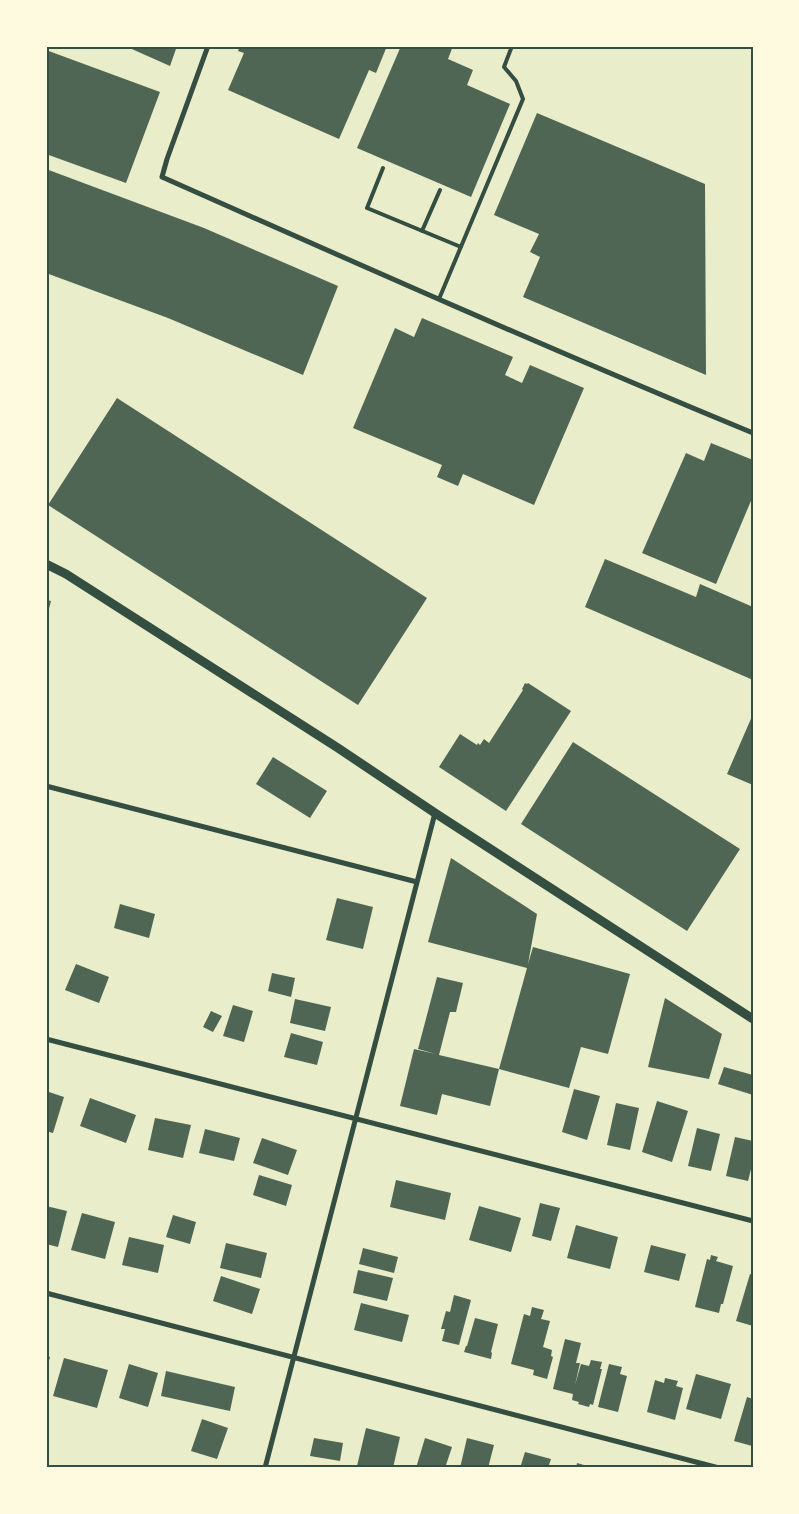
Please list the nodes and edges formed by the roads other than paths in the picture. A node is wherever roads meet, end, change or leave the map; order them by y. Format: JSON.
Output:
{"nodes":[{"id":1,"x":208,"y":46,"type":"edge"},
{"id":2,"x":512,"y":46,"type":"edge"},
{"id":3,"x":383,"y":168,"type":"dead end"},
{"id":4,"x":440,"y":190,"type":"dead end"},
{"id":5,"x":422,"y":231,"type":"junction"},
{"id":6,"x":461,"y":247,"type":"junction"},
{"id":7,"x":439,"y":299,"type":"junction"},
{"id":8,"x":753,"y":433,"type":"edge"},
{"id":9,"x":46,"y":564,"type":"edge"},
{"id":10,"x":46,"y":786,"type":"edge"},
{"id":11,"x":435,"y":813,"type":"junction"},
{"id":12,"x":417,"y":882,"type":"junction"},
{"id":13,"x":753,"y":1019,"type":"edge"},
{"id":14,"x":46,"y":1039,"type":"edge"},
{"id":15,"x":356,"y":1118,"type":"junction"},
{"id":16,"x":753,"y":1221,"type":"edge"},
{"id":17,"x":46,"y":1293,"type":"edge"},
{"id":18,"x":294,"y":1357,"type":"junction"},
{"id":19,"x":265,"y":1468,"type":"edge"},
{"id":20,"x":720,"y":1468,"type":"edge"}],
"edges":[{"from":1,"to":7,"type":"street"},
{"from":2,"to":6,"type":"lane"},
{"from":3,"to":5,"type":"lane"},
{"from":4,"to":5,"type":"lane"},
{"from":5,"to":6,"type":"lane"},
{"from":6,"to":7,"type":"lane"},
{"from":7,"to":8,"type":"street"},
{"from":9,"to":11,"type":"street"},
{"from":10,"to":12,"type":"street"},
{"from":11,"to":12,"type":"street"},
{"from":11,"to":13,"type":"street"},
{"from":12,"to":15,"type":"street"},
{"from":14,"to":15,"type":"street"},
{"from":15,"to":16,"type":"street"},
{"from":15,"to":18,"type":"street"},
{"from":17,"to":18,"type":"street"},
{"from":18,"to":19,"type":"street"},
{"from":18,"to":20,"type":"street"}]}
